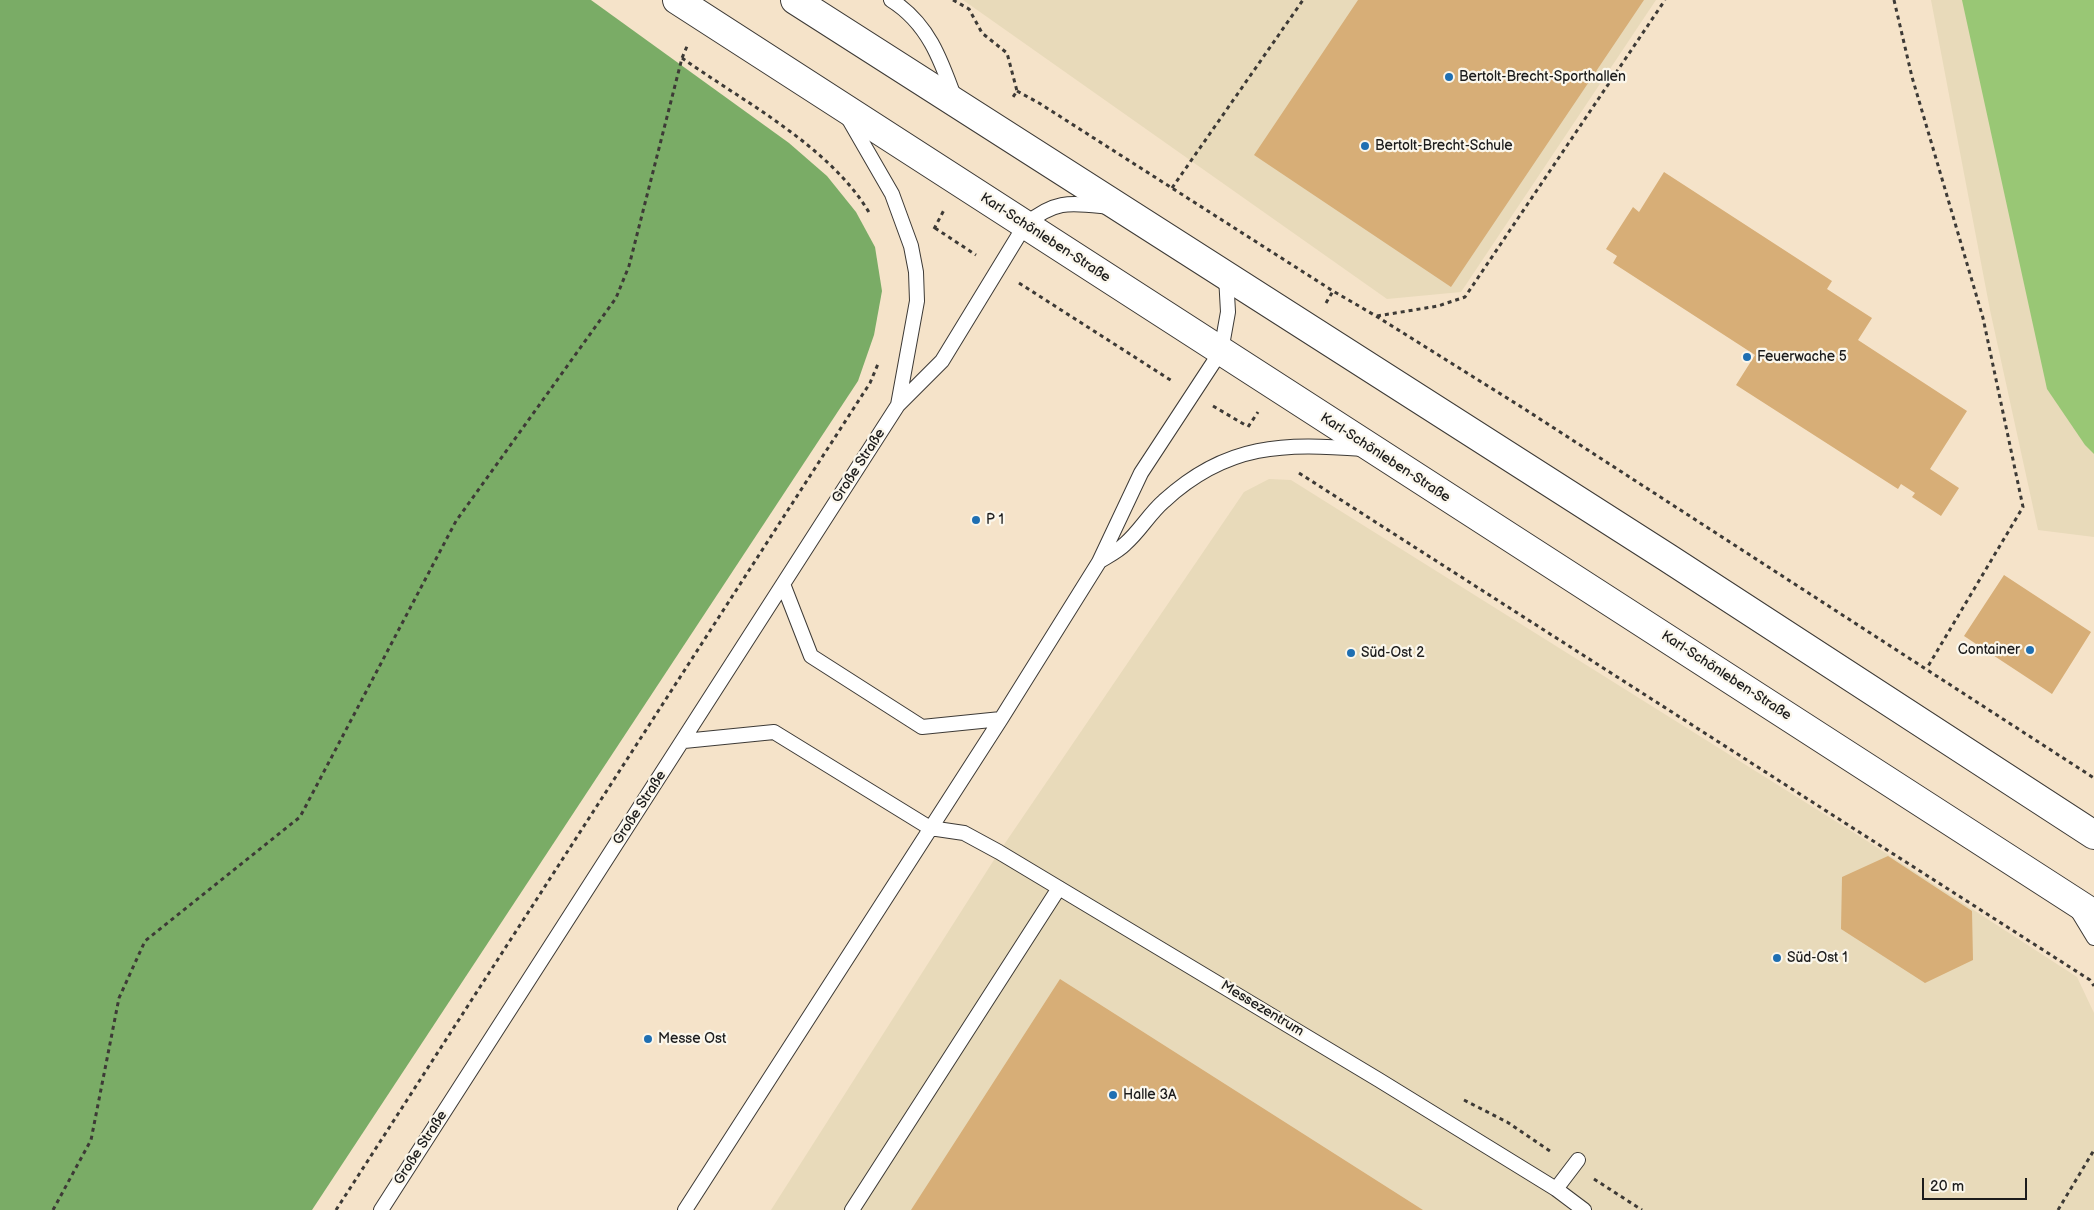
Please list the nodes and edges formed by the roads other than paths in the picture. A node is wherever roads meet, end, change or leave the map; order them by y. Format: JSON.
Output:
{"nodes":[{"id":1,"x":677,"y":0,"type":"edge"},
{"id":2,"x":795,"y":0,"type":"edge"},
{"id":3,"x":891,"y":0,"type":"edge"},
{"id":4,"x":957,"y":104,"type":"junction"},
{"id":5,"x":841,"y":107,"type":"junction"},
{"id":6,"x":1122,"y":209,"type":"junction"},
{"id":7,"x":1025,"y":225,"type":"junction"},
{"id":8,"x":1226,"y":276,"type":"junction"},
{"id":9,"x":1221,"y":351,"type":"junction"},
{"id":10,"x":898,"y":405,"type":"junction"},
{"id":11,"x":1372,"y":450,"type":"junction"},
{"id":12,"x":1099,"y":562,"type":"junction"},
{"id":13,"x":783,"y":584,"type":"junction"},
{"id":14,"x":1001,"y":719,"type":"junction"},
{"id":15,"x":684,"y":741,"type":"junction"},
{"id":16,"x":930,"y":828,"type":"junction"},
{"id":17,"x":2094,"y":835,"type":"edge"},
{"id":18,"x":1059,"y":888,"type":"junction"},
{"id":19,"x":2071,"y":898,"type":"junction"},
{"id":20,"x":2094,"y":914,"type":"edge"},
{"id":21,"x":2094,"y":938,"type":"edge"},
{"id":22,"x":1578,"y":1160,"type":"dead end"},
{"id":23,"x":1556,"y":1189,"type":"junction"},
{"id":24,"x":381,"y":1210,"type":"edge"},
{"id":25,"x":685,"y":1210,"type":"edge"},
{"id":26,"x":852,"y":1210,"type":"edge"},
{"id":27,"x":1584,"y":1210,"type":"edge"}],
"edges":[{"from":1,"to":5,"type":"main road","name":"Karl-Schönleben-Straße"},
{"from":2,"to":4,"type":"main road"},
{"from":3,"to":4,"type":"lane"},
{"from":4,"to":6,"type":"main road"},
{"from":5,"to":7,"type":"main road","name":"Karl-Schönleben-Straße"},
{"from":5,"to":10,"type":"lane","name":"Große Straße"},
{"from":6,"to":7,"type":"lane","name":"Große Straße"},
{"from":6,"to":8,"type":"main road"},
{"from":7,"to":9,"type":"main road","name":"Karl-Schönleben-Straße"},
{"from":7,"to":10,"type":"lane","name":"Große Straße"},
{"from":8,"to":9,"type":"lane"},
{"from":8,"to":17,"type":"main road"},
{"from":9,"to":11,"type":"main road","name":"Karl-Schönleben-Straße"},
{"from":9,"to":12,"type":"lane"},
{"from":10,"to":13,"type":"lane","name":"Große Straße"},
{"from":11,"to":12,"type":"lane"},
{"from":11,"to":19,"type":"main road","name":"Karl-Schönleben-Straße"},
{"from":12,"to":14,"type":"lane"},
{"from":13,"to":14,"type":"lane"},
{"from":13,"to":15,"type":"lane","name":"Große Straße"},
{"from":14,"to":16,"type":"lane"},
{"from":15,"to":16,"type":"lane"},
{"from":15,"to":24,"type":"lane","name":"Große Straße"},
{"from":16,"to":18,"type":"lane","name":"Messezentrum"},
{"from":16,"to":25,"type":"lane"},
{"from":18,"to":23,"type":"lane","name":"Messezentrum"},
{"from":18,"to":26,"type":"lane"},
{"from":19,"to":20,"type":"main road","name":"Karl-Schönleben-Straße"},
{"from":19,"to":21,"type":"lane"},
{"from":22,"to":23,"type":"lane"},
{"from":23,"to":27,"type":"lane","name":"Messezentrum"}]}
